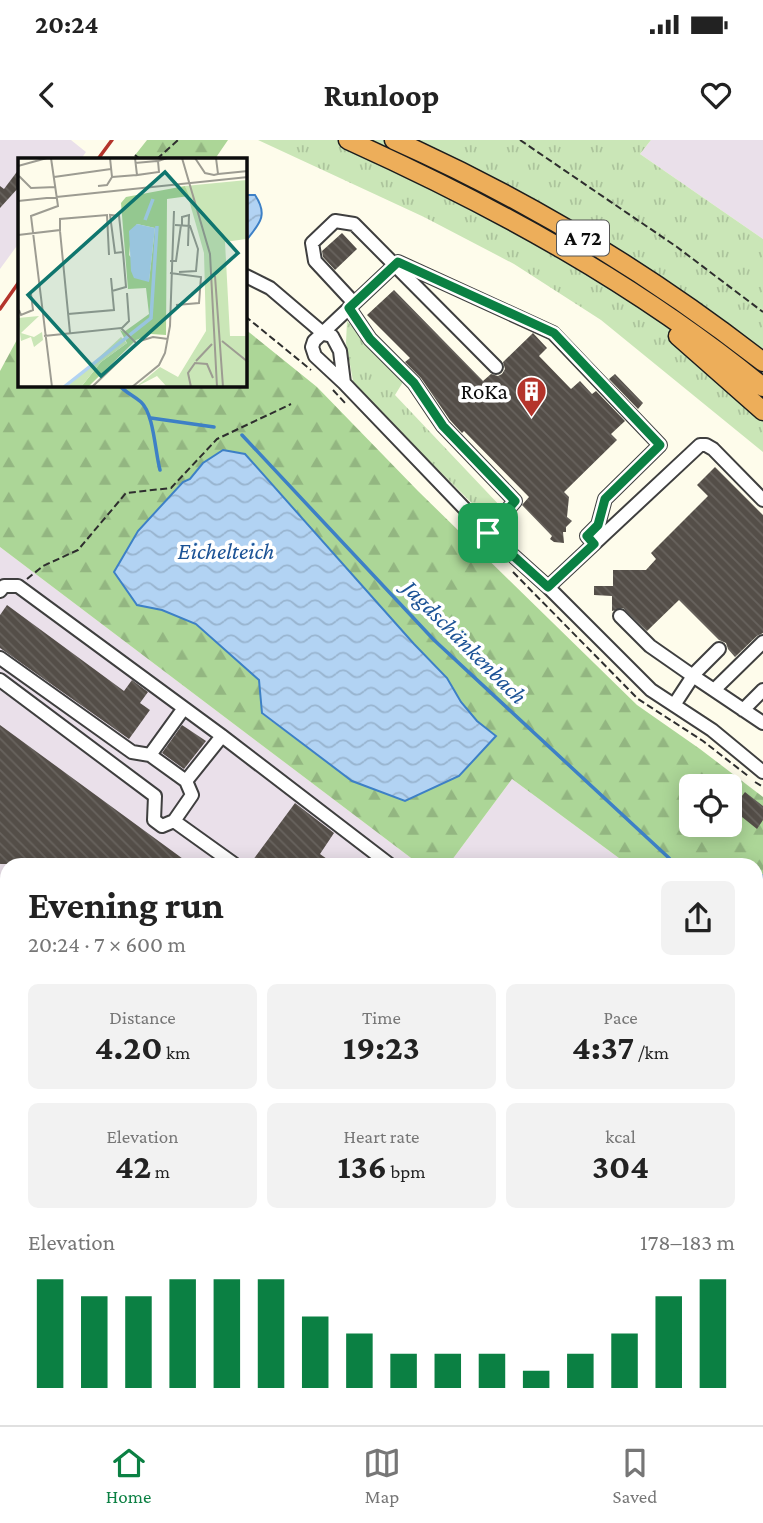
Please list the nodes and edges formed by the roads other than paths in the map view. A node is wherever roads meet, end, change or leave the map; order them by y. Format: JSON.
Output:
{"nodes":[{"id":1,"x":348,"y":140,"type":"edge"},
{"id":2,"x":394,"y":140,"type":"edge"},
{"id":3,"x":394,"y":265,"type":"junction"},
{"id":4,"x":247,"y":276,"type":"edge"},
{"id":5,"x":634,"y":292,"type":"junction"},
{"id":6,"x":351,"y":306,"type":"junction"},
{"id":7,"x":324,"y":334,"type":"junction"},
{"id":8,"x":761,"y":360,"type":"edge"},
{"id":9,"x":496,"y":367,"type":"dead end"},
{"id":10,"x":344,"y":383,"type":"junction"},
{"id":11,"x":763,"y":387,"type":"edge"},
{"id":12,"x":763,"y":411,"type":"edge"},
{"id":13,"x":763,"y":500,"type":"edge"},
{"id":14,"x":488,"y":533,"type":"junction"},
{"id":15,"x":594,"y":544,"type":"junction"},
{"id":16,"x":548,"y":587,"type":"junction"},
{"id":17,"x":0,"y":591,"type":"edge"},
{"id":18,"x":620,"y":616,"type":"dead end"},
{"id":19,"x":763,"y":642,"type":"edge"},
{"id":20,"x":719,"y":649,"type":"dead end"},
{"id":21,"x":0,"y":658,"type":"edge"},
{"id":22,"x":693,"y":675,"type":"junction"},
{"id":23,"x":0,"y":680,"type":"edge"},
{"id":24,"x":714,"y":690,"type":"junction"},
{"id":25,"x":763,"y":690,"type":"edge"},
{"id":26,"x":674,"y":704,"type":"junction"},
{"id":27,"x":184,"y":708,"type":"junction"},
{"id":28,"x":743,"y":710,"type":"junction"},
{"id":29,"x":763,"y":723,"type":"edge"},
{"id":30,"x":222,"y":736,"type":"junction"},
{"id":31,"x":150,"y":755,"type":"junction"},
{"id":32,"x":763,"y":772,"type":"edge"},
{"id":33,"x":186,"y":781,"type":"junction"},
{"id":34,"x":174,"y":821,"type":"junction"},
{"id":35,"x":226,"y":858,"type":"edge"},
{"id":36,"x":381,"y":858,"type":"edge"}],
"edges":[{"from":1,"to":5,"type":"highway","number":"A 72"},
{"from":2,"to":8,"type":"highway","number":"A 72"},
{"from":3,"to":6,"type":"street"},
{"from":3,"to":6,"type":"street"},
{"from":3,"to":9,"type":"street"},
{"from":3,"to":15,"type":"street"},
{"from":4,"to":7,"type":"street"},
{"from":5,"to":11,"type":"highway","number":"A 72"},
{"from":5,"to":12,"type":"highway"},
{"from":6,"to":7,"type":"street"},
{"from":6,"to":14,"type":"street"},
{"from":7,"to":10,"type":"street"},
{"from":7,"to":10,"type":"street"},
{"from":10,"to":14,"type":"street"},
{"from":13,"to":15,"type":"street"},
{"from":14,"to":16,"type":"street"},
{"from":15,"to":16,"type":"street"},
{"from":16,"to":26,"type":"street"},
{"from":17,"to":27,"type":"street"},
{"from":18,"to":22,"type":"street"},
{"from":19,"to":24,"type":"street"},
{"from":20,"to":22,"type":"street"},
{"from":21,"to":31,"type":"street"},
{"from":22,"to":24,"type":"street"},
{"from":22,"to":26,"type":"street"},
{"from":23,"to":34,"type":"street"},
{"from":24,"to":28,"type":"street"},
{"from":25,"to":28,"type":"street"},
{"from":26,"to":32,"type":"street"},
{"from":27,"to":30,"type":"street"},
{"from":27,"to":31,"type":"street"},
{"from":28,"to":29,"type":"street"},
{"from":30,"to":33,"type":"street"},
{"from":30,"to":36,"type":"street"},
{"from":31,"to":33,"type":"street"},
{"from":33,"to":34,"type":"street"},
{"from":34,"to":35,"type":"street"}]}
